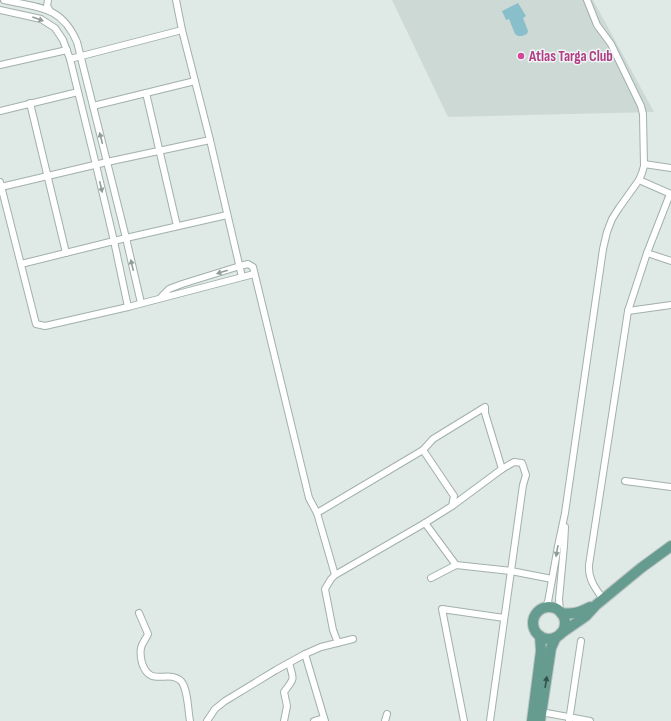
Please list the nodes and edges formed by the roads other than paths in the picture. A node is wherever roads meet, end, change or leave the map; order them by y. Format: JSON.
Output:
{"nodes":[{"id":1,"x":4,"y":0,"type":"edge"},
{"id":2,"x":33,"y":0,"type":"edge"},
{"id":3,"x":48,"y":0,"type":"edge"},
{"id":4,"x":176,"y":0,"type":"edge"},
{"id":5,"x":588,"y":0,"type":"edge"},
{"id":6,"x":22,"y":4,"type":"junction"},
{"id":7,"x":0,"y":10,"type":"edge"},
{"id":8,"x":50,"y":11,"type":"junction"},
{"id":9,"x":182,"y":30,"type":"junction"},
{"id":10,"x":75,"y":36,"type":"junction"},
{"id":11,"x":64,"y":41,"type":"junction"},
{"id":12,"x":67,"y":50,"type":"junction"},
{"id":13,"x":81,"y":57,"type":"junction"},
{"id":14,"x":70,"y":59,"type":"junction"},
{"id":15,"x":0,"y":65,"type":"edge"},
{"id":16,"x":196,"y":81,"type":"junction"},
{"id":17,"x":78,"y":92,"type":"junction"},
{"id":18,"x":146,"y":93,"type":"junction"},
{"id":19,"x":30,"y":103,"type":"junction"},
{"id":20,"x":93,"y":106,"type":"junction"},
{"id":21,"x":0,"y":111,"type":"edge"},
{"id":22,"x":210,"y":140,"type":"junction"},
{"id":23,"x":159,"y":151,"type":"junction"},
{"id":24,"x":107,"y":162,"type":"junction"},
{"id":25,"x":644,"y":164,"type":"junction"},
{"id":26,"x":96,"y":165,"type":"junction"},
{"id":27,"x":671,"y":168,"type":"edge"},
{"id":28,"x":47,"y":176,"type":"junction"},
{"id":29,"x":640,"y":180,"type":"junction"},
{"id":30,"x":1,"y":185,"type":"edge"},
{"id":31,"x":670,"y":194,"type":"edge"},
{"id":32,"x":227,"y":215,"type":"junction"},
{"id":33,"x":177,"y":226,"type":"junction"},
{"id":34,"x":126,"y":238,"type":"junction"},
{"id":35,"x":114,"y":241,"type":"junction"},
{"id":36,"x":66,"y":253,"type":"junction"},
{"id":37,"x":647,"y":253,"type":"junction"},
{"id":38,"x":671,"y":261,"type":"edge"},
{"id":39,"x":21,"y":264,"type":"junction"},
{"id":40,"x":240,"y":266,"type":"junction"},
{"id":41,"x":254,"y":274,"type":"junction"},
{"id":42,"x":242,"y":277,"type":"junction"},
{"id":43,"x":161,"y":298,"type":"junction"},
{"id":44,"x":141,"y":303,"type":"junction"},
{"id":45,"x":671,"y":305,"type":"edge"},
{"id":46,"x":128,"y":307,"type":"junction"},
{"id":47,"x":628,"y":311,"type":"junction"},
{"id":48,"x":423,"y":450,"type":"junction"},
{"id":49,"x":502,"y":469,"type":"junction"},
{"id":50,"x":625,"y":481,"type":"dead end"},
{"id":51,"x":671,"y":487,"type":"edge"},
{"id":52,"x":452,"y":506,"type":"junction"},
{"id":53,"x":318,"y":513,"type":"junction"},
{"id":54,"x":565,"y":513,"type":"junction"},
{"id":55,"x":425,"y":523,"type":"junction"},
{"id":56,"x":671,"y":546,"type":"edge"},
{"id":57,"x":456,"y":565,"type":"junction"},
{"id":58,"x":511,"y":570,"type":"junction"},
{"id":59,"x":335,"y":575,"type":"junction"},
{"id":60,"x":431,"y":578,"type":"dead end"},
{"id":61,"x":552,"y":579,"type":"junction"},
{"id":62,"x":599,"y":602,"type":"junction"},
{"id":63,"x":543,"y":609,"type":"junction"},
{"id":64,"x":560,"y":612,"type":"junction"},
{"id":65,"x":139,"y":613,"type":"dead end"},
{"id":66,"x":504,"y":618,"type":"junction"},
{"id":67,"x":540,"y":636,"type":"junction"},
{"id":68,"x":558,"y":636,"type":"junction"},
{"id":69,"x":353,"y":639,"type":"dead end"},
{"id":70,"x":581,"y":640,"type":"dead end"},
{"id":71,"x":338,"y":643,"type":"junction"},
{"id":72,"x":305,"y":654,"type":"junction"},
{"id":73,"x":289,"y":663,"type":"junction"},
{"id":74,"x":388,"y":714,"type":"dead end"},
{"id":75,"x":540,"y":716,"type":"edge"},
{"id":76,"x":569,"y":719,"type":"edge"},
{"id":77,"x":325,"y":720,"type":"edge"},
{"id":78,"x":190,"y":721,"type":"edge"},
{"id":79,"x":207,"y":721,"type":"edge"},
{"id":80,"x":284,"y":721,"type":"edge"},
{"id":81,"x":314,"y":721,"type":"edge"},
{"id":82,"x":385,"y":721,"type":"edge"},
{"id":83,"x":464,"y":721,"type":"edge"},
{"id":84,"x":490,"y":721,"type":"edge"},
{"id":85,"x":532,"y":721,"type":"edge"},
{"id":86,"x":590,"y":721,"type":"edge"}],
"edges":[{"from":1,"to":6,"type":"street"},
{"from":2,"to":6,"type":"street"},
{"from":3,"to":8,"type":"street"},
{"from":4,"to":9,"type":"street"},
{"from":5,"to":25,"type":"street"},
{"from":6,"to":8,"type":"street"},
{"from":7,"to":11,"type":"street","one_way":true},
{"from":8,"to":10,"type":"street"},
{"from":9,"to":13,"type":"street"},
{"from":9,"to":16,"type":"street"},
{"from":10,"to":11,"type":"street"},
{"from":10,"to":13,"type":"street"},
{"from":11,"to":12,"type":"street"},
{"from":12,"to":14,"type":"street"},
{"from":12,"to":15,"type":"street"},
{"from":13,"to":14,"type":"street"},
{"from":13,"to":20,"type":"street"},
{"from":14,"to":17,"type":"street"},
{"from":16,"to":18,"type":"street"},
{"from":16,"to":22,"type":"street"},
{"from":17,"to":19,"type":"street"},
{"from":17,"to":26,"type":"street"},
{"from":18,"to":20,"type":"street"},
{"from":18,"to":23,"type":"street"},
{"from":19,"to":21,"type":"street"},
{"from":19,"to":28,"type":"street"},
{"from":24,"to":20,"type":"street","one_way":true},
{"from":22,"to":23,"type":"street"},
{"from":22,"to":32,"type":"street"},
{"from":23,"to":24,"type":"street"},
{"from":23,"to":33,"type":"street"},
{"from":24,"to":26,"type":"street"},
{"from":24,"to":34,"type":"street"},
{"from":25,"to":27,"type":"street"},
{"from":25,"to":29,"type":"street"},
{"from":26,"to":28,"type":"street"},
{"from":26,"to":35,"type":"street","one_way":true},
{"from":28,"to":30,"type":"street"},
{"from":28,"to":36,"type":"street"},
{"from":29,"to":31,"type":"street"},
{"from":29,"to":54,"type":"street"},
{"from":30,"to":39,"type":"street"},
{"from":31,"to":37,"type":"street"},
{"from":32,"to":33,"type":"street"},
{"from":32,"to":40,"type":"street"},
{"from":33,"to":34,"type":"street"},
{"from":34,"to":35,"type":"street"},
{"from":44,"to":34,"type":"street","one_way":true},
{"from":35,"to":36,"type":"street"},
{"from":35,"to":46,"type":"street"},
{"from":36,"to":39,"type":"street"},
{"from":37,"to":38,"type":"street"},
{"from":37,"to":47,"type":"street"},
{"from":39,"to":46,"type":"street"},
{"from":40,"to":41,"type":"street"},
{"from":40,"to":42,"type":"street"},
{"from":40,"to":43,"type":"street","one_way":true},
{"from":41,"to":42,"type":"street"},
{"from":41,"to":53,"type":"street"},
{"from":42,"to":43,"type":"street"},
{"from":43,"to":44,"type":"street"},
{"from":44,"to":46,"type":"street"},
{"from":45,"to":47,"type":"street"},
{"from":47,"to":62,"type":"street"},
{"from":48,"to":49,"type":"street"},
{"from":48,"to":52,"type":"street"},
{"from":48,"to":53,"type":"street"},
{"from":49,"to":52,"type":"street"},
{"from":49,"to":58,"type":"street"},
{"from":50,"to":51,"type":"street"},
{"from":52,"to":55,"type":"street"},
{"from":53,"to":59,"type":"street"},
{"from":54,"to":61,"type":"street","one_way":true},
{"from":54,"to":64,"type":"street"},
{"from":55,"to":57,"type":"street"},
{"from":55,"to":59,"type":"street"},
{"from":56,"to":62,"type":"main road"},
{"from":57,"to":58,"type":"street"},
{"from":57,"to":60,"type":"street"},
{"from":58,"to":61,"type":"street"},
{"from":58,"to":66,"type":"street"},
{"from":59,"to":71,"type":"street"},
{"from":61,"to":63,"type":"street"},
{"from":62,"to":64,"type":"main road"},
{"from":62,"to":68,"type":"main road"},
{"from":63,"to":64,"type":"main road"},
{"from":63,"to":67,"type":"main road"},
{"from":64,"to":68,"type":"main road"},
{"from":65,"to":78,"type":"street"},
{"from":66,"to":83,"type":"street"},
{"from":66,"to":84,"type":"street"},
{"from":67,"to":68,"type":"main road"},
{"from":67,"to":85,"type":"main road"},
{"from":75,"to":68,"type":"main road","one_way":true},
{"from":69,"to":71,"type":"street"},
{"from":70,"to":76,"type":"street"},
{"from":71,"to":72,"type":"street"},
{"from":72,"to":73,"type":"street"},
{"from":72,"to":77,"type":"street"},
{"from":73,"to":79,"type":"street"},
{"from":73,"to":80,"type":"street"},
{"from":74,"to":82,"type":"street"},
{"from":75,"to":76,"type":"street"},
{"from":76,"to":86,"type":"street"},
{"from":77,"to":81,"type":"street"}]}
